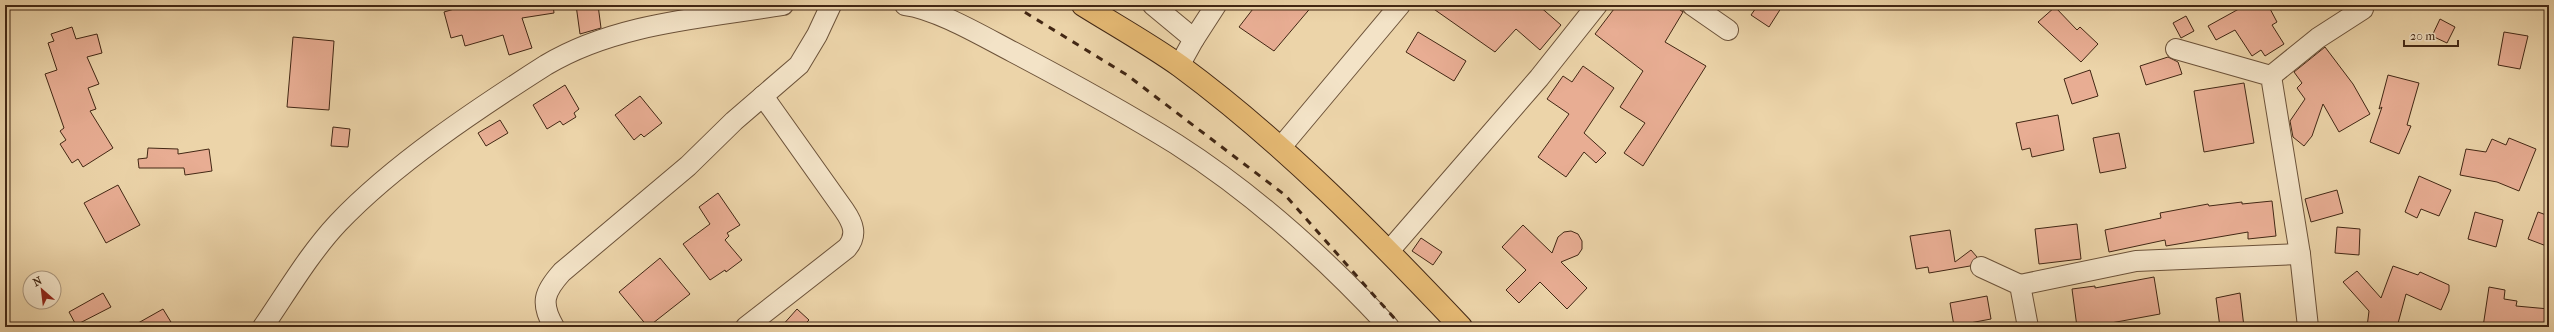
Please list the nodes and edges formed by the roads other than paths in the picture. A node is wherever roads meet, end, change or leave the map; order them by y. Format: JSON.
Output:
{"nodes":[{"id":1,"x":783,"y":5,"type":"edge"},
{"id":2,"x":831,"y":5,"type":"edge"},
{"id":3,"x":905,"y":5,"type":"edge"},
{"id":4,"x":1083,"y":5,"type":"edge"},
{"id":5,"x":1153,"y":5,"type":"edge"},
{"id":6,"x":1216,"y":5,"type":"edge"},
{"id":7,"x":1400,"y":5,"type":"edge"},
{"id":8,"x":1597,"y":5,"type":"edge"},
{"id":9,"x":1692,"y":5,"type":"edge"},
{"id":10,"x":2361,"y":5,"type":"edge"},
{"id":11,"x":1728,"y":30,"type":"dead end"},
{"id":12,"x":1194,"y":39,"type":"junction"},
{"id":13,"x":2176,"y":49,"type":"dead end"},
{"id":14,"x":1179,"y":66,"type":"junction"},
{"id":15,"x":2271,"y":76,"type":"junction"},
{"id":16,"x":763,"y":96,"type":"junction"},
{"id":17,"x":1281,"y":147,"type":"junction"},
{"id":18,"x":1389,"y":251,"type":"junction"},
{"id":19,"x":2300,"y":254,"type":"junction"},
{"id":20,"x":1981,"y":267,"type":"dead end"},
{"id":21,"x":2020,"y":285,"type":"junction"},
{"id":22,"x":263,"y":327,"type":"edge"},
{"id":23,"x":554,"y":327,"type":"edge"},
{"id":24,"x":746,"y":327,"type":"edge"},
{"id":25,"x":1389,"y":327,"type":"edge"},
{"id":26,"x":1461,"y":327,"type":"edge"},
{"id":27,"x":2028,"y":327,"type":"edge"},
{"id":28,"x":2308,"y":327,"type":"edge"}],
"edges":[{"from":1,"to":22,"type":"street"},
{"from":2,"to":16,"type":"street"},
{"from":3,"to":25,"type":"street"},
{"from":4,"to":14,"type":"main road"},
{"from":5,"to":12,"type":"street"},
{"from":6,"to":12,"type":"street"},
{"from":7,"to":17,"type":"street"},
{"from":8,"to":18,"type":"street"},
{"from":9,"to":11,"type":"street"},
{"from":10,"to":15,"type":"street"},
{"from":12,"to":14,"type":"street"},
{"from":13,"to":15,"type":"street"},
{"from":14,"to":17,"type":"main road"},
{"from":15,"to":19,"type":"street"},
{"from":16,"to":23,"type":"street"},
{"from":16,"to":24,"type":"street"},
{"from":17,"to":18,"type":"main road"},
{"from":18,"to":26,"type":"main road"},
{"from":19,"to":21,"type":"street"},
{"from":19,"to":28,"type":"street"},
{"from":20,"to":21,"type":"street"},
{"from":21,"to":27,"type":"street"}]}
